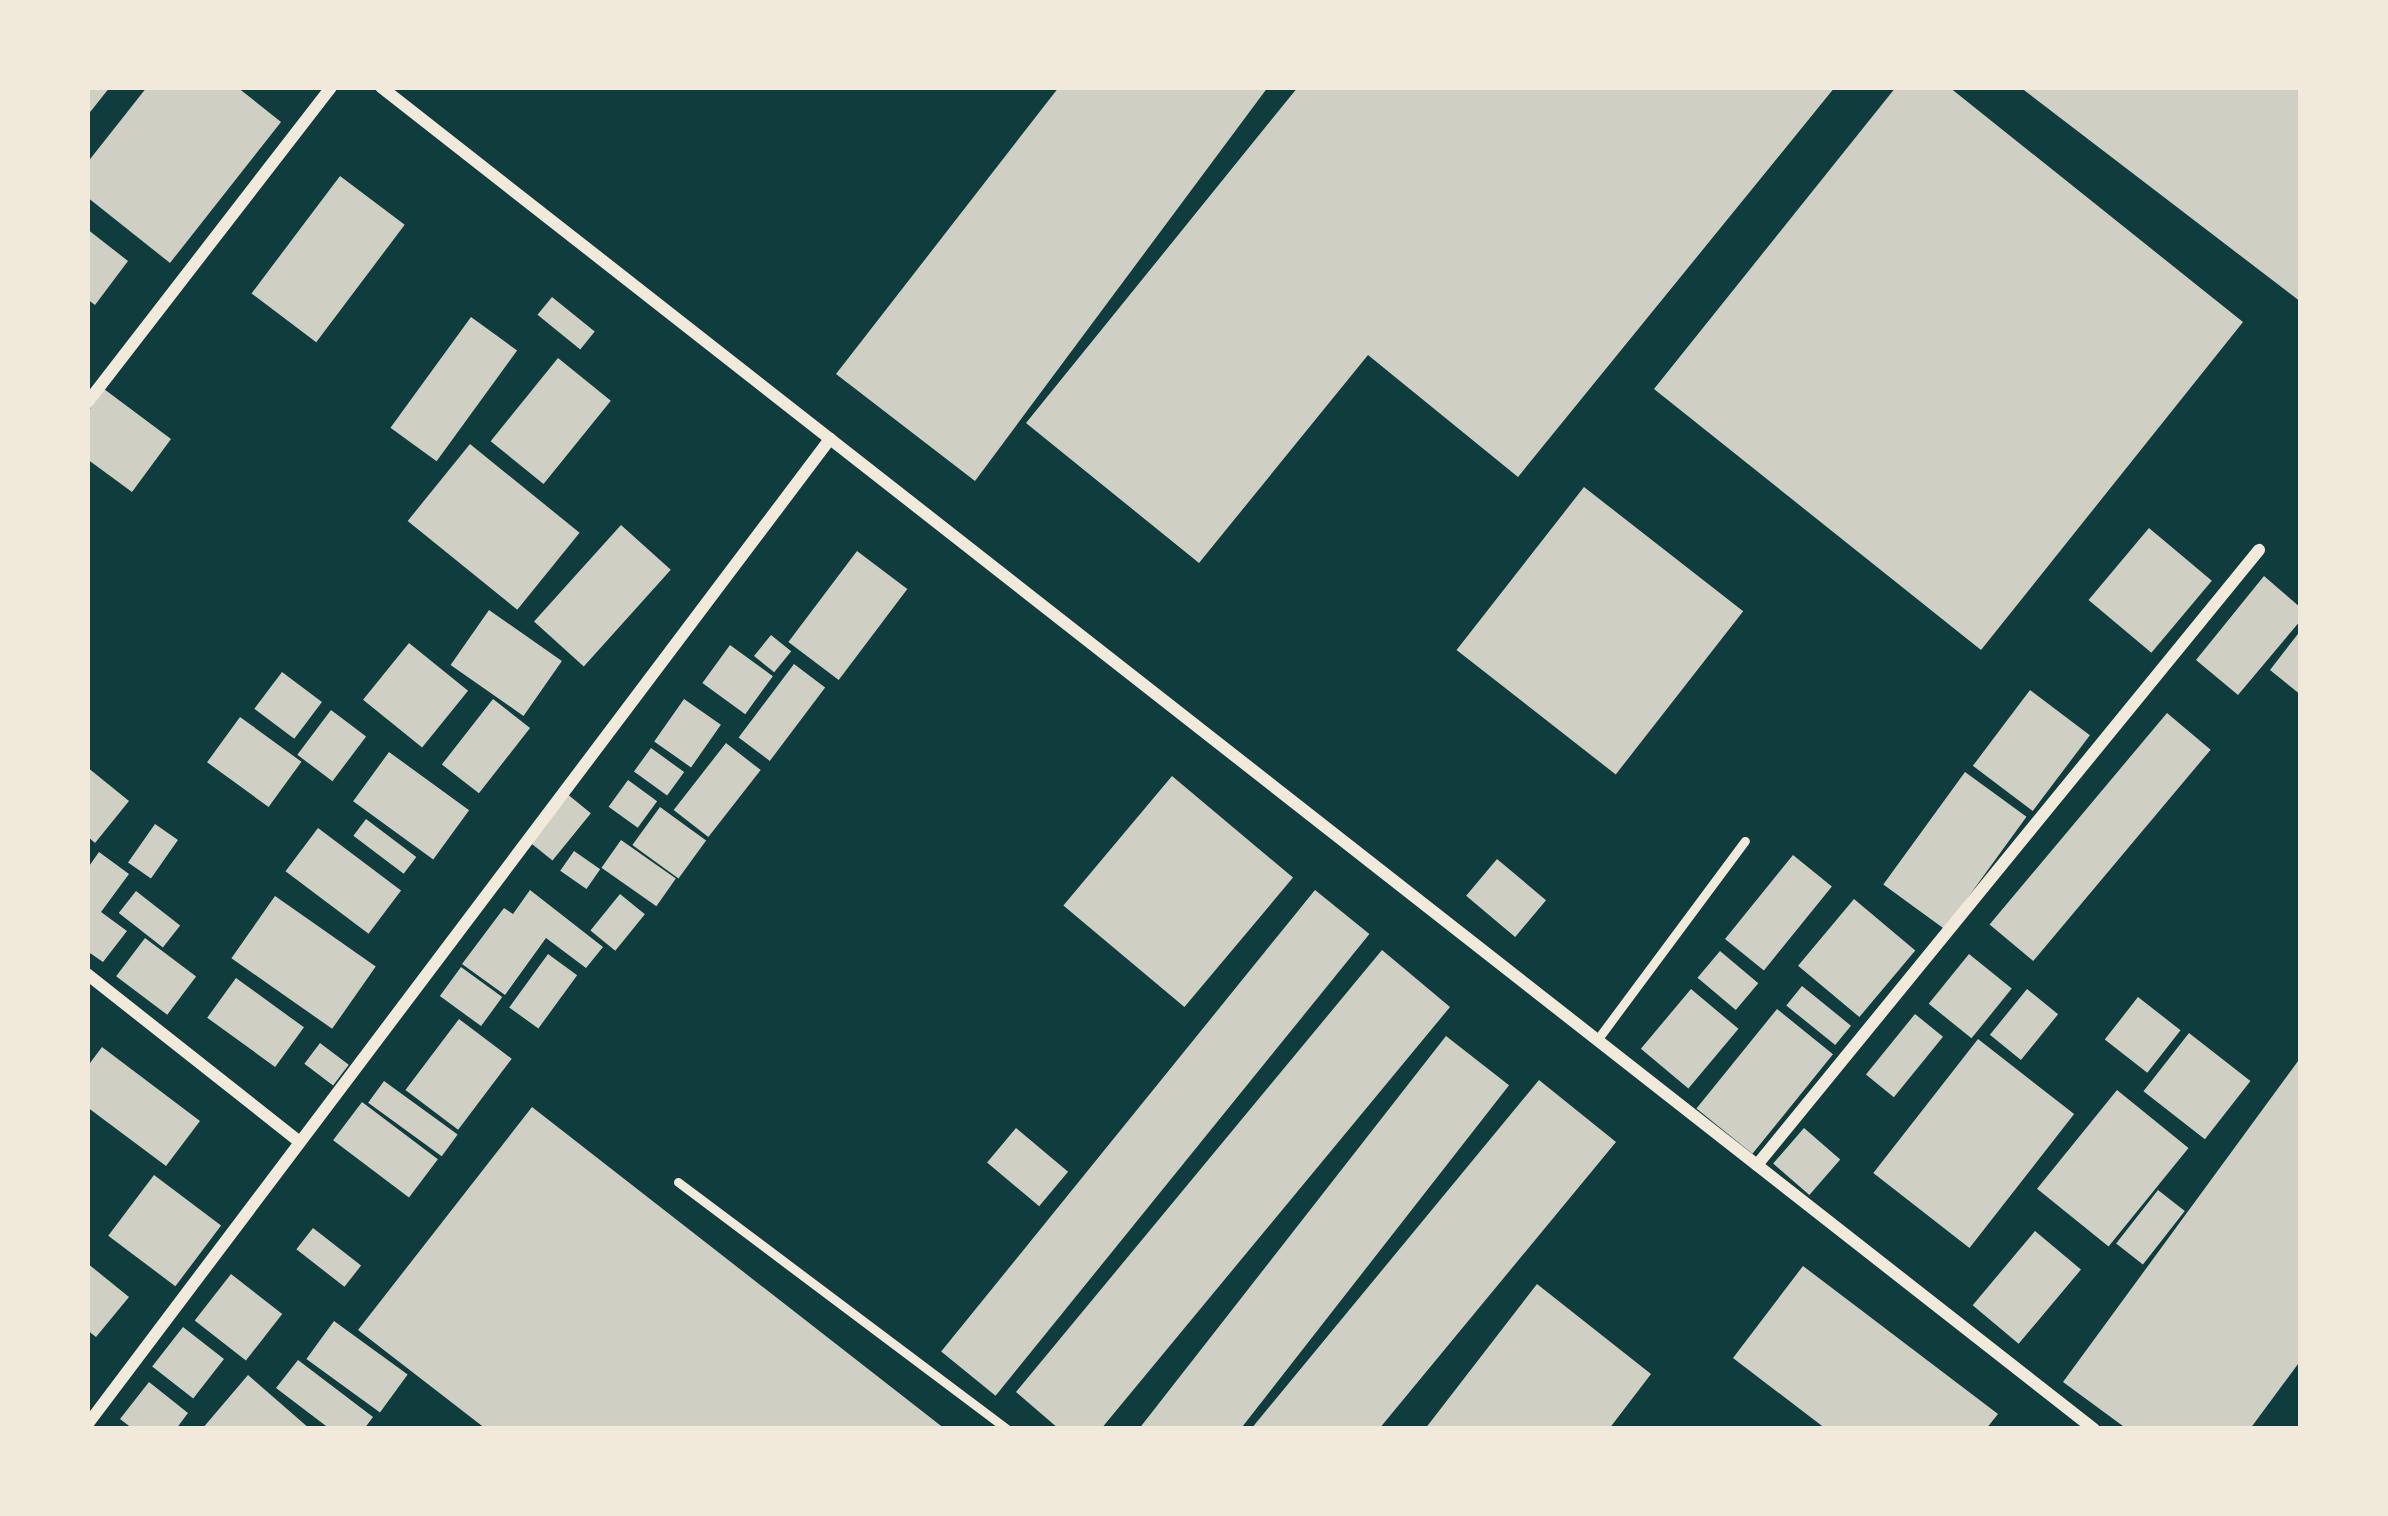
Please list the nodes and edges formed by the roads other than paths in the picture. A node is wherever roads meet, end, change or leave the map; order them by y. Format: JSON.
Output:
{"nodes":[{"id":1,"x":331,"y":87,"type":"edge"},
{"id":2,"x":381,"y":87,"type":"edge"},
{"id":3,"x":87,"y":403,"type":"edge"},
{"id":4,"x":830,"y":439,"type":"junction"},
{"id":5,"x":2259,"y":550,"type":"dead end"},
{"id":6,"x":1745,"y":842,"type":"dead end"},
{"id":7,"x":87,"y":974,"type":"edge"},
{"id":8,"x":1597,"y":1040,"type":"junction"},
{"id":9,"x":300,"y":1142,"type":"junction"},
{"id":10,"x":1757,"y":1165,"type":"junction"},
{"id":11,"x":678,"y":1182,"type":"dead end"},
{"id":12,"x":87,"y":1425,"type":"edge"},
{"id":13,"x":1006,"y":1429,"type":"edge"},
{"id":14,"x":2094,"y":1429,"type":"edge"}],
"edges":[{"from":1,"to":3,"type":"street"},
{"from":2,"to":4,"type":"street"},
{"from":4,"to":8,"type":"street"},
{"from":4,"to":9,"type":"street"},
{"from":5,"to":10,"type":"street"},
{"from":6,"to":8,"type":"lane"},
{"from":7,"to":9,"type":"street"},
{"from":8,"to":10,"type":"street"},
{"from":9,"to":12,"type":"street"},
{"from":10,"to":14,"type":"street"},
{"from":11,"to":13,"type":"lane"}]}
